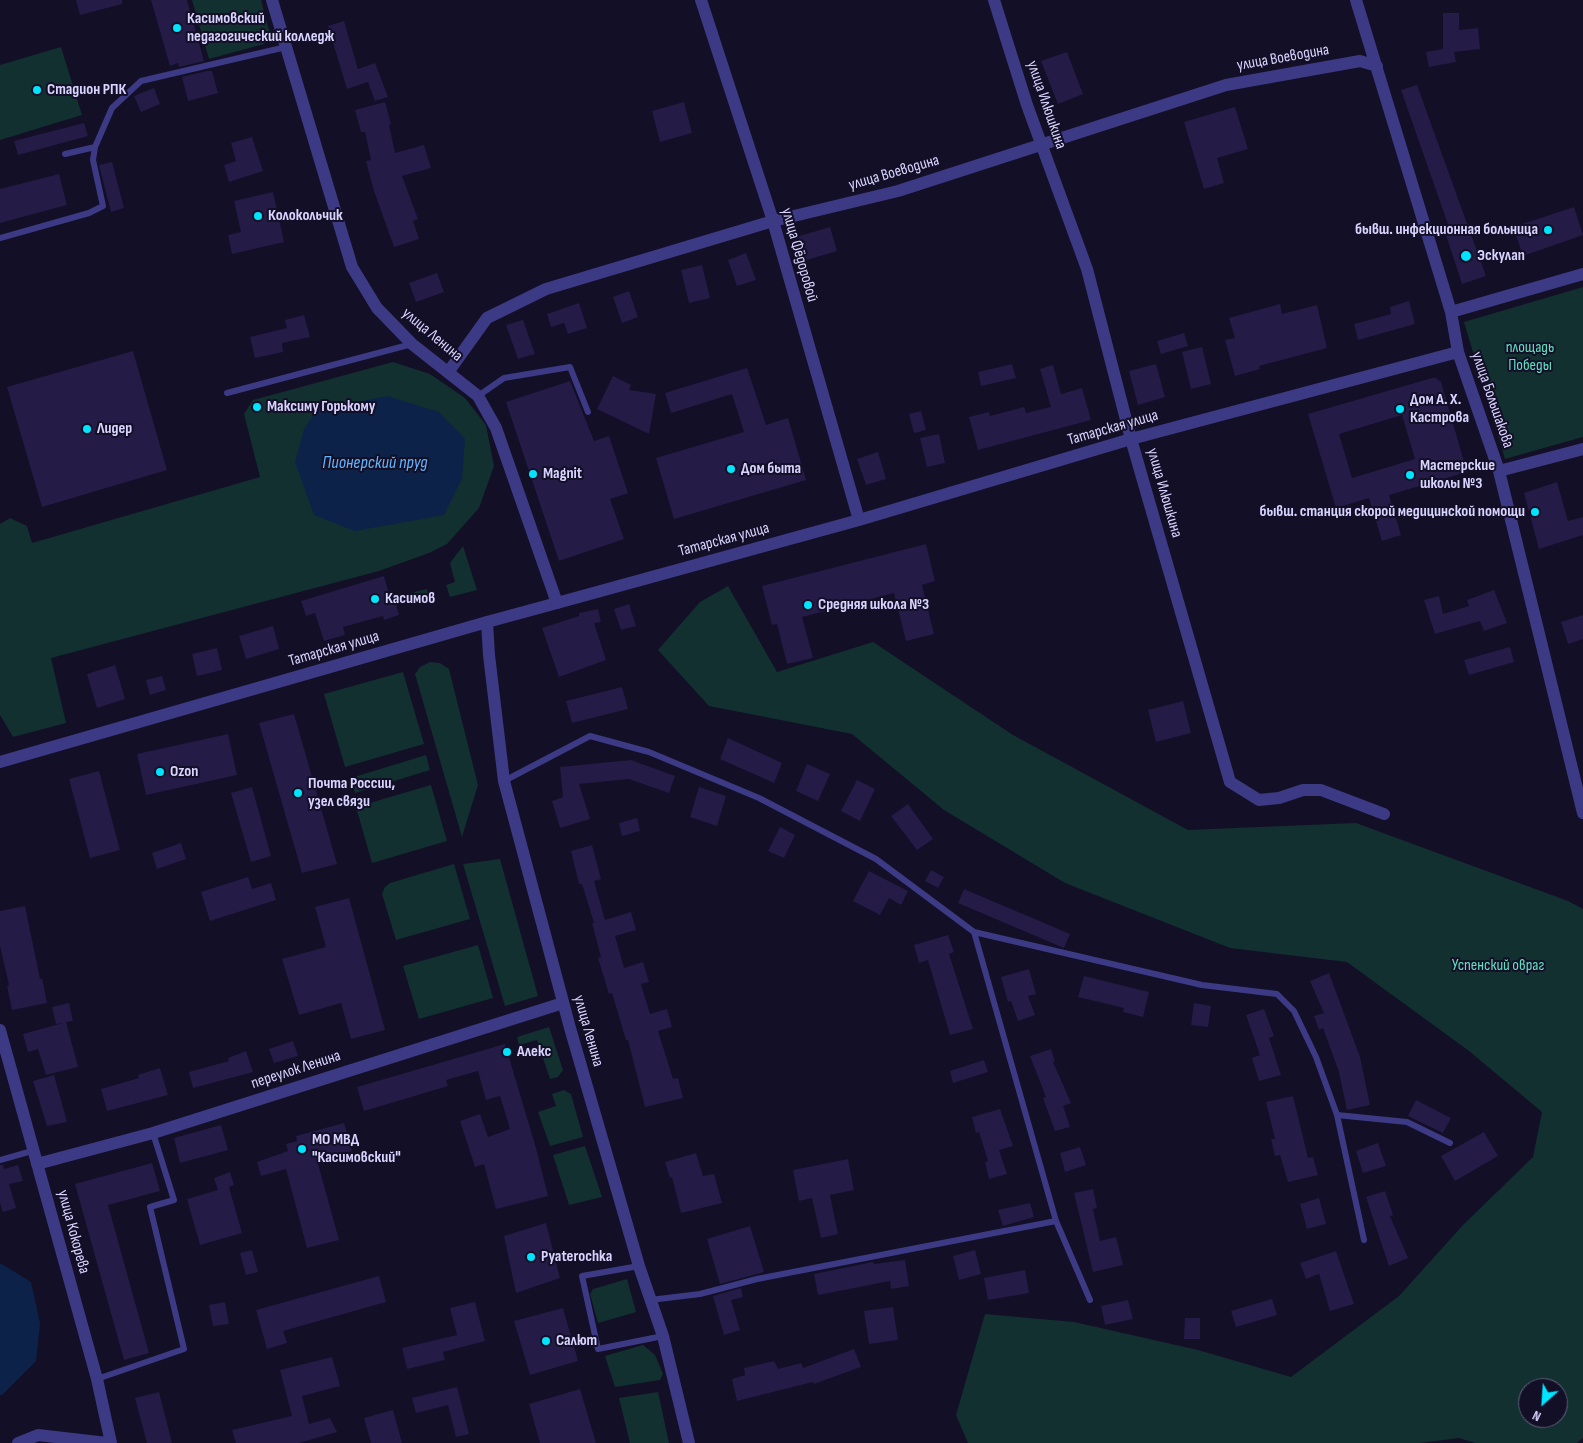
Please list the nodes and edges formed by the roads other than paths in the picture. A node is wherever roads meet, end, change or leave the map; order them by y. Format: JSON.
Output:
{"nodes":[{"id":1,"x":272,"y":0,"type":"edge"},
{"id":2,"x":701,"y":0,"type":"edge"},
{"id":3,"x":994,"y":0,"type":"edge"},
{"id":4,"x":1356,"y":0,"type":"edge"},
{"id":5,"x":286,"y":47,"type":"junction"},
{"id":6,"x":1377,"y":66,"type":"junction"},
{"id":7,"x":1042,"y":145,"type":"junction"},
{"id":8,"x":95,"y":147,"type":"junction"},
{"id":9,"x":65,"y":154,"type":"dead end"},
{"id":10,"x":773,"y":221,"type":"junction"},
{"id":11,"x":0,"y":238,"type":"edge"},
{"id":12,"x":1583,"y":274,"type":"edge"},
{"id":13,"x":1451,"y":312,"type":"junction"},
{"id":14,"x":412,"y":344,"type":"junction"},
{"id":15,"x":1458,"y":352,"type":"junction"},
{"id":16,"x":449,"y":371,"type":"junction"},
{"id":17,"x":227,"y":393,"type":"dead end"},
{"id":18,"x":478,"y":396,"type":"junction"},
{"id":19,"x":588,"y":412,"type":"dead end"},
{"id":20,"x":1131,"y":439,"type":"junction"},
{"id":21,"x":1583,"y":449,"type":"edge"},
{"id":22,"x":1499,"y":471,"type":"junction"},
{"id":23,"x":859,"y":520,"type":"junction"},
{"id":24,"x":558,"y":603,"type":"junction"},
{"id":25,"x":487,"y":622,"type":"junction"},
{"id":26,"x":0,"y":762,"type":"edge"},
{"id":27,"x":504,"y":781,"type":"junction"},
{"id":28,"x":1384,"y":814,"type":"dead end"},
{"id":29,"x":1583,"y":814,"type":"edge"},
{"id":30,"x":974,"y":932,"type":"junction"},
{"id":31,"x":563,"y":1003,"type":"junction"},
{"id":32,"x":0,"y":1030,"type":"edge"},
{"id":33,"x":1337,"y":1115,"type":"junction"},
{"id":34,"x":153,"y":1133,"type":"junction"},
{"id":35,"x":1450,"y":1143,"type":"dead end"},
{"id":36,"x":32,"y":1151,"type":"junction"},
{"id":37,"x":0,"y":1160,"type":"edge"},
{"id":38,"x":37,"y":1164,"type":"junction"},
{"id":39,"x":1056,"y":1221,"type":"junction"},
{"id":40,"x":1364,"y":1240,"type":"dead end"},
{"id":41,"x":639,"y":1266,"type":"junction"},
{"id":42,"x":650,"y":1300,"type":"junction"},
{"id":43,"x":1090,"y":1300,"type":"dead end"},
{"id":44,"x":663,"y":1336,"type":"junction"},
{"id":45,"x":97,"y":1379,"type":"junction"},
{"id":46,"x":18,"y":1443,"type":"edge"},
{"id":47,"x":109,"y":1443,"type":"edge"},
{"id":48,"x":689,"y":1443,"type":"edge"}],
"edges":[{"from":1,"to":5,"type":"street","name":"улица Ленина"},
{"from":2,"to":10,"type":"street","name":"улица Фёдоровой"},
{"from":3,"to":7,"type":"street","name":"улица Илюшкина"},
{"from":4,"to":6,"type":"street","name":"улица Большакова"},
{"from":5,"to":8,"type":"lane"},
{"from":5,"to":14,"type":"street","name":"улица Ленина"},
{"from":6,"to":7,"type":"street","name":"улица Воеводина"},
{"from":6,"to":13,"type":"street","name":"улица Большакова"},
{"from":7,"to":10,"type":"street","name":"улица Воеводина"},
{"from":7,"to":20,"type":"street","name":"улица Илюшкина"},
{"from":8,"to":9,"type":"lane"},
{"from":8,"to":11,"type":"lane"},
{"from":10,"to":16,"type":"street","name":"улица Воеводина"},
{"from":10,"to":23,"type":"street","name":"улица Фёдоровой"},
{"from":12,"to":13,"type":"street"},
{"from":13,"to":15,"type":"street","name":"улица Большакова"},
{"from":14,"to":16,"type":"street","name":"улица Ленина"},
{"from":14,"to":17,"type":"lane"},
{"from":15,"to":20,"type":"street","name":"Татарская улица"},
{"from":15,"to":22,"type":"street","name":"улица Большакова"},
{"from":16,"to":18,"type":"street","name":"улица Ленина"},
{"from":18,"to":19,"type":"lane"},
{"from":18,"to":24,"type":"street","name":"улица Ленина"},
{"from":20,"to":23,"type":"street","name":"Татарская улица"},
{"from":20,"to":28,"type":"street","name":"улица Илюшкина"},
{"from":21,"to":22,"type":"street"},
{"from":22,"to":29,"type":"street","name":"улица Большакова"},
{"from":23,"to":24,"type":"street","name":"Татарская улица"},
{"from":24,"to":25,"type":"street","name":"Татарская улица"},
{"from":25,"to":26,"type":"street","name":"Татарская улица"},
{"from":25,"to":27,"type":"street","name":"улица Ленина"},
{"from":27,"to":30,"type":"lane"},
{"from":27,"to":31,"type":"street","name":"улица Ленина"},
{"from":30,"to":33,"type":"lane"},
{"from":30,"to":39,"type":"lane"},
{"from":31,"to":34,"type":"street","name":"переулок Ленина"},
{"from":31,"to":41,"type":"street","name":"улица Ленина"},
{"from":32,"to":36,"type":"street","name":"улица Кокорева"},
{"from":33,"to":35,"type":"lane"},
{"from":33,"to":40,"type":"lane"},
{"from":34,"to":38,"type":"street","name":"переулок Ленина"},
{"from":34,"to":45,"type":"lane"},
{"from":36,"to":37,"type":"lane"},
{"from":36,"to":38,"type":"street","name":"улица Кокорева"},
{"from":38,"to":45,"type":"street","name":"улица Кокорева"},
{"from":39,"to":42,"type":"lane"},
{"from":39,"to":43,"type":"lane"},
{"from":41,"to":42,"type":"street","name":"улица Ленина"},
{"from":41,"to":44,"type":"lane"},
{"from":42,"to":44,"type":"street","name":"улица Ленина"},
{"from":44,"to":48,"type":"street","name":"улица Ленина"},
{"from":45,"to":47,"type":"street","name":"улица Кокорева"},
{"from":46,"to":47,"type":"street"}]}
